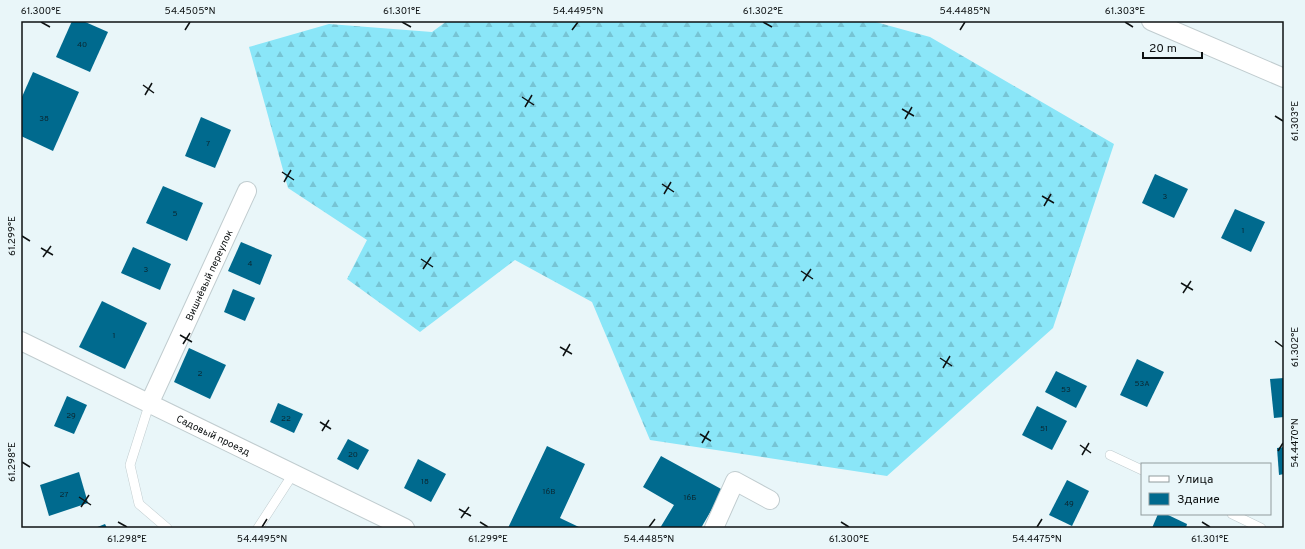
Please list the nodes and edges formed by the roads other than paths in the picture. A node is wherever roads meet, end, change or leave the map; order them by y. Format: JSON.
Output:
{"nodes":[{"id":1,"x":1151,"y":21,"type":"edge"},
{"id":2,"x":1284,"y":78,"type":"edge"},
{"id":3,"x":247,"y":191,"type":"dead end"},
{"id":4,"x":21,"y":341,"type":"edge"},
{"id":5,"x":150,"y":402,"type":"junction"},
{"id":6,"x":1110,"y":454,"type":"dead end"},
{"id":7,"x":1141,"y":470,"type":"edge"},
{"id":8,"x":293,"y":474,"type":"junction"},
{"id":9,"x":770,"y":500,"type":"dead end"},
{"id":10,"x":1234,"y":515,"type":"edge"},
{"id":11,"x":167,"y":528,"type":"edge"},
{"id":12,"x":258,"y":528,"type":"edge"},
{"id":13,"x":405,"y":528,"type":"edge"},
{"id":14,"x":714,"y":528,"type":"edge"},
{"id":15,"x":1261,"y":528,"type":"edge"}],
"edges":[{"from":1,"to":2,"type":"street"},
{"from":3,"to":5,"type":"street","name":"Вишнёвый переулок"},
{"from":4,"to":5,"type":"street","name":"Садовый проезд"},
{"from":5,"to":8,"type":"street","name":"Садовый проезд"},
{"from":5,"to":11,"type":"lane"},
{"from":6,"to":7,"type":"lane"},
{"from":8,"to":12,"type":"lane"},
{"from":8,"to":13,"type":"street","name":"Садовый проезд"},
{"from":9,"to":14,"type":"street"},
{"from":10,"to":15,"type":"lane"}]}
